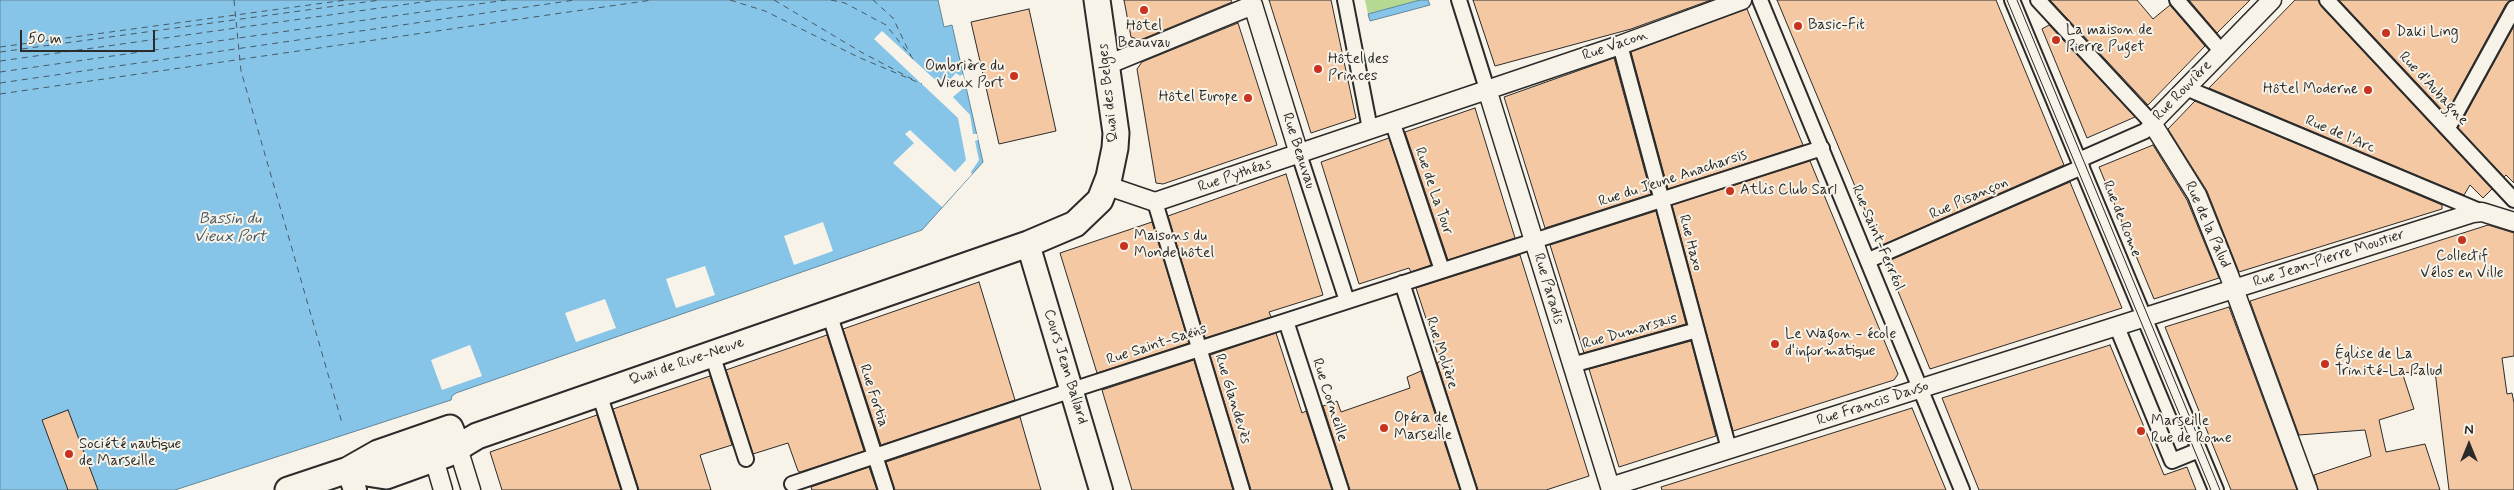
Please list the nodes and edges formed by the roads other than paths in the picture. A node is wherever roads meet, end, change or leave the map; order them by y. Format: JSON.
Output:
{"nodes":[{"id":1,"x":1097,"y":0,"type":"edge"},
{"id":2,"x":1345,"y":0,"type":"edge"},
{"id":3,"x":1459,"y":0,"type":"edge"},
{"id":4,"x":1742,"y":0,"type":"edge"},
{"id":5,"x":1760,"y":0,"type":"edge"},
{"id":6,"x":2012,"y":0,"type":"edge"},
{"id":7,"x":2038,"y":0,"type":"edge"},
{"id":8,"x":2178,"y":0,"type":"edge"},
{"id":9,"x":2272,"y":0,"type":"edge"},
{"id":10,"x":2328,"y":0,"type":"edge"},
{"id":11,"x":1255,"y":2,"type":"edge"},
{"id":12,"x":2514,"y":8,"type":"edge"},
{"id":13,"x":1620,"y":45,"type":"junction"},
{"id":14,"x":2222,"y":52,"type":"junction"},
{"id":15,"x":1107,"y":66,"type":"junction"},
{"id":16,"x":2186,"y":88,"type":"junction"},
{"id":17,"x":1487,"y":89,"type":"junction"},
{"id":18,"x":1416,"y":113,"type":"joint"},
{"id":19,"x":1392,"y":122,"type":"junction"},
{"id":20,"x":2152,"y":123,"type":"junction"},
{"id":21,"x":2448,"y":128,"type":"junction"},
{"id":22,"x":1370,"y":129,"type":"junction"},
{"id":23,"x":1822,"y":148,"type":"junction"},
{"id":24,"x":1299,"y":154,"type":"junction"},
{"id":25,"x":2080,"y":164,"type":"junction"},
{"id":26,"x":1105,"y":185,"type":"junction"},
{"id":27,"x":1662,"y":200,"type":"junction"},
{"id":28,"x":2514,"y":200,"type":"edge"},
{"id":29,"x":1155,"y":202,"type":"junction"},
{"id":30,"x":2482,"y":212,"type":"junction"},
{"id":31,"x":2514,"y":222,"type":"edge"},
{"id":32,"x":1534,"y":241,"type":"junction"},
{"id":33,"x":1028,"y":244,"type":"junction"},
{"id":34,"x":1869,"y":260,"type":"junction"},
{"id":35,"x":1442,"y":270,"type":"junction"},
{"id":36,"x":1402,"y":283,"type":"junction"},
{"id":37,"x":2234,"y":290,"type":"junction"},
{"id":38,"x":1347,"y":301,"type":"junction"},
{"id":39,"x":829,"y":313,"type":"junction"},
{"id":40,"x":2144,"y":318,"type":"junction"},
{"id":41,"x":1286,"y":321,"type":"junction"},
{"id":42,"x":2118,"y":326,"type":"junction"},
{"id":43,"x":1697,"y":330,"type":"junction"},
{"id":44,"x":1199,"y":349,"type":"junction"},
{"id":45,"x":712,"y":354,"type":"junction"},
{"id":46,"x":1572,"y":365,"type":"junction"},
{"id":47,"x":1921,"y":389,"type":"junction"},
{"id":48,"x":1072,"y":390,"type":"junction"},
{"id":49,"x":599,"y":393,"type":"junction"},
{"id":50,"x":454,"y":438,"type":"junction"},
{"id":51,"x":1729,"y":449,"type":"junction"},
{"id":52,"x":2199,"y":450,"type":"junction"},
{"id":53,"x":875,"y":456,"type":"junction"},
{"id":54,"x":434,"y":459,"type":"junction"},
{"id":55,"x":746,"y":459,"type":"dead end"},
{"id":56,"x":351,"y":480,"type":"edge"},
{"id":57,"x":792,"y":484,"type":"dead end"},
{"id":58,"x":1607,"y":489,"type":"edge"},
{"id":59,"x":288,"y":490,"type":"edge"},
{"id":60,"x":443,"y":490,"type":"edge"},
{"id":61,"x":471,"y":490,"type":"edge"},
{"id":62,"x":630,"y":490,"type":"edge"},
{"id":63,"x":886,"y":490,"type":"edge"},
{"id":64,"x":1101,"y":490,"type":"edge"},
{"id":65,"x":1242,"y":490,"type":"edge"},
{"id":66,"x":1341,"y":490,"type":"edge"},
{"id":67,"x":1469,"y":490,"type":"edge"},
{"id":68,"x":1962,"y":490,"type":"edge"},
{"id":69,"x":2216,"y":490,"type":"edge"},
{"id":70,"x":2308,"y":490,"type":"edge"}],
"edges":[{"from":1,"to":15,"type":"main road","name":"Quai des Belges"},
{"from":2,"to":22,"type":"street"},
{"from":3,"to":17,"type":"street"},
{"from":4,"to":13,"type":"street","name":"Rue Vacon"},
{"from":5,"to":23,"type":"street","name":"Rue Saint-Ferréol"},
{"from":6,"to":25,"type":"street","name":"Rue de Rome"},
{"from":7,"to":20,"type":"street","name":"Rue de la Palud"},
{"from":8,"to":14,"type":"street"},
{"from":9,"to":14,"type":"street","name":"Rue Rouvière"},
{"from":10,"to":21,"type":"street","name":"Rue d'Aubagne"},
{"from":11,"to":15,"type":"street"},
{"from":11,"to":24,"type":"street","name":"Rue Beauvau"},
{"from":12,"to":21,"type":"street"},
{"from":13,"to":17,"type":"street","name":"Rue Vacon"},
{"from":13,"to":27,"type":"street","name":"Rue Haxo"},
{"from":14,"to":16,"type":"street","name":"Rue Rouvière"},
{"from":15,"to":26,"type":"main road","name":"Quai des Belges"},
{"from":16,"to":20,"type":"street","name":"Rue Rouvière"},
{"from":16,"to":30,"type":"street","name":"Rue de l'Arc"},
{"from":17,"to":18,"type":"street","name":"Rue Vacon"},
{"from":17,"to":32,"type":"street","name":"Rue Paradis"},
{"from":18,"to":19,"type":"street","name":"Rue Pythéas"},
{"from":19,"to":22,"type":"street","name":"Rue Pythéas"},
{"from":19,"to":35,"type":"street","name":"Rue de La Tour"},
{"from":20,"to":25,"type":"street","name":"Rue Rouvière"},
{"from":20,"to":37,"type":"street","name":"Rue de la Palud"},
{"from":21,"to":28,"type":"street","name":"Rue d'Aubagne"},
{"from":22,"to":24,"type":"street","name":"Rue Pythéas"},
{"from":23,"to":27,"type":"street","name":"Rue du Jeune Anacharsis"},
{"from":23,"to":34,"type":"street","name":"Rue Saint-Ferréol"},
{"from":24,"to":29,"type":"street","name":"Rue Pythéas"},
{"from":24,"to":38,"type":"street","name":"Rue Beauvau"},
{"from":25,"to":34,"type":"street","name":"Rue Pisançon"},
{"from":25,"to":40,"type":"street","name":"Rue de Rome"},
{"from":26,"to":29,"type":"street"},
{"from":26,"to":33,"type":"main road","name":"Quai des Belges"},
{"from":27,"to":32,"type":"street","name":"Rue du Jeune Anacharsis"},
{"from":27,"to":43,"type":"street","name":"Rue Haxo"},
{"from":29,"to":44,"type":"street","name":"Rue Glandevès"},
{"from":30,"to":31,"type":"street"},
{"from":30,"to":37,"type":"street","name":"Rue Jean-Pierre Moustier"},
{"from":32,"to":35,"type":"street","name":"Rue Saint-Saëns"},
{"from":32,"to":46,"type":"street","name":"Rue Paradis"},
{"from":33,"to":39,"type":"main road","name":"Quai de Rive-Neuve"},
{"from":33,"to":48,"type":"street","name":"Cours Jean Ballard"},
{"from":34,"to":47,"type":"street","name":"Rue Saint-Ferréol"},
{"from":35,"to":36,"type":"street","name":"Rue Saint-Saëns"},
{"from":36,"to":38,"type":"street","name":"Rue Saint-Saëns"},
{"from":36,"to":67,"type":"street","name":"Rue Molière"},
{"from":37,"to":40,"type":"street","name":"Rue Jean-Pierre Moustier"},
{"from":37,"to":70,"type":"street","name":"Rue de la Palud"},
{"from":38,"to":41,"type":"street","name":"Rue Saint-Saëns"},
{"from":39,"to":45,"type":"main road","name":"Quai de Rive-Neuve"},
{"from":39,"to":53,"type":"street","name":"Rue Fortia"},
{"from":40,"to":42,"type":"street","name":"Rue Francis Davso"},
{"from":40,"to":52,"type":"street","name":"Rue de Rome"},
{"from":41,"to":44,"type":"street","name":"Rue Saint-Saëns"},
{"from":41,"to":66,"type":"street","name":"Rue Corneille"},
{"from":42,"to":47,"type":"street","name":"Rue Francis Davso"},
{"from":42,"to":52,"type":"street"},
{"from":43,"to":46,"type":"street","name":"Rue Dumarsais"},
{"from":43,"to":51,"type":"street","name":"Rue Haxo"},
{"from":44,"to":48,"type":"street","name":"Rue Saint-Saëns"},
{"from":44,"to":65,"type":"street","name":"Rue Glandevès"},
{"from":45,"to":49,"type":"main road","name":"Quai de Rive-Neuve"},
{"from":45,"to":55,"type":"street"},
{"from":46,"to":58,"type":"street","name":"Rue Paradis"},
{"from":47,"to":51,"type":"street","name":"Rue Francis Davso"},
{"from":47,"to":68,"type":"street","name":"Rue Saint-Ferréol"},
{"from":48,"to":53,"type":"street","name":"Rue Saint-Saëns"},
{"from":48,"to":64,"type":"street","name":"Cours Jean Ballard"},
{"from":49,"to":50,"type":"main road","name":"Quai de Rive-Neuve"},
{"from":49,"to":62,"type":"street"},
{"from":50,"to":54,"type":"main road","name":"Quai de Rive-Neuve"},
{"from":50,"to":56,"type":"main road","name":"Quai de Rive-Neuve"},
{"from":50,"to":61,"type":"street"},
{"from":51,"to":58,"type":"street","name":"Rue Francis Davso"},
{"from":52,"to":69,"type":"street","name":"Rue de Rome"},
{"from":53,"to":57,"type":"street","name":"Rue Saint-Saëns"},
{"from":53,"to":63,"type":"street","name":"Rue Fortia"},
{"from":54,"to":56,"type":"main road","name":"Quai de Rive-Neuve"},
{"from":54,"to":60,"type":"street"},
{"from":56,"to":59,"type":"main road","name":"Quai de Rive-Neuve"}]}
